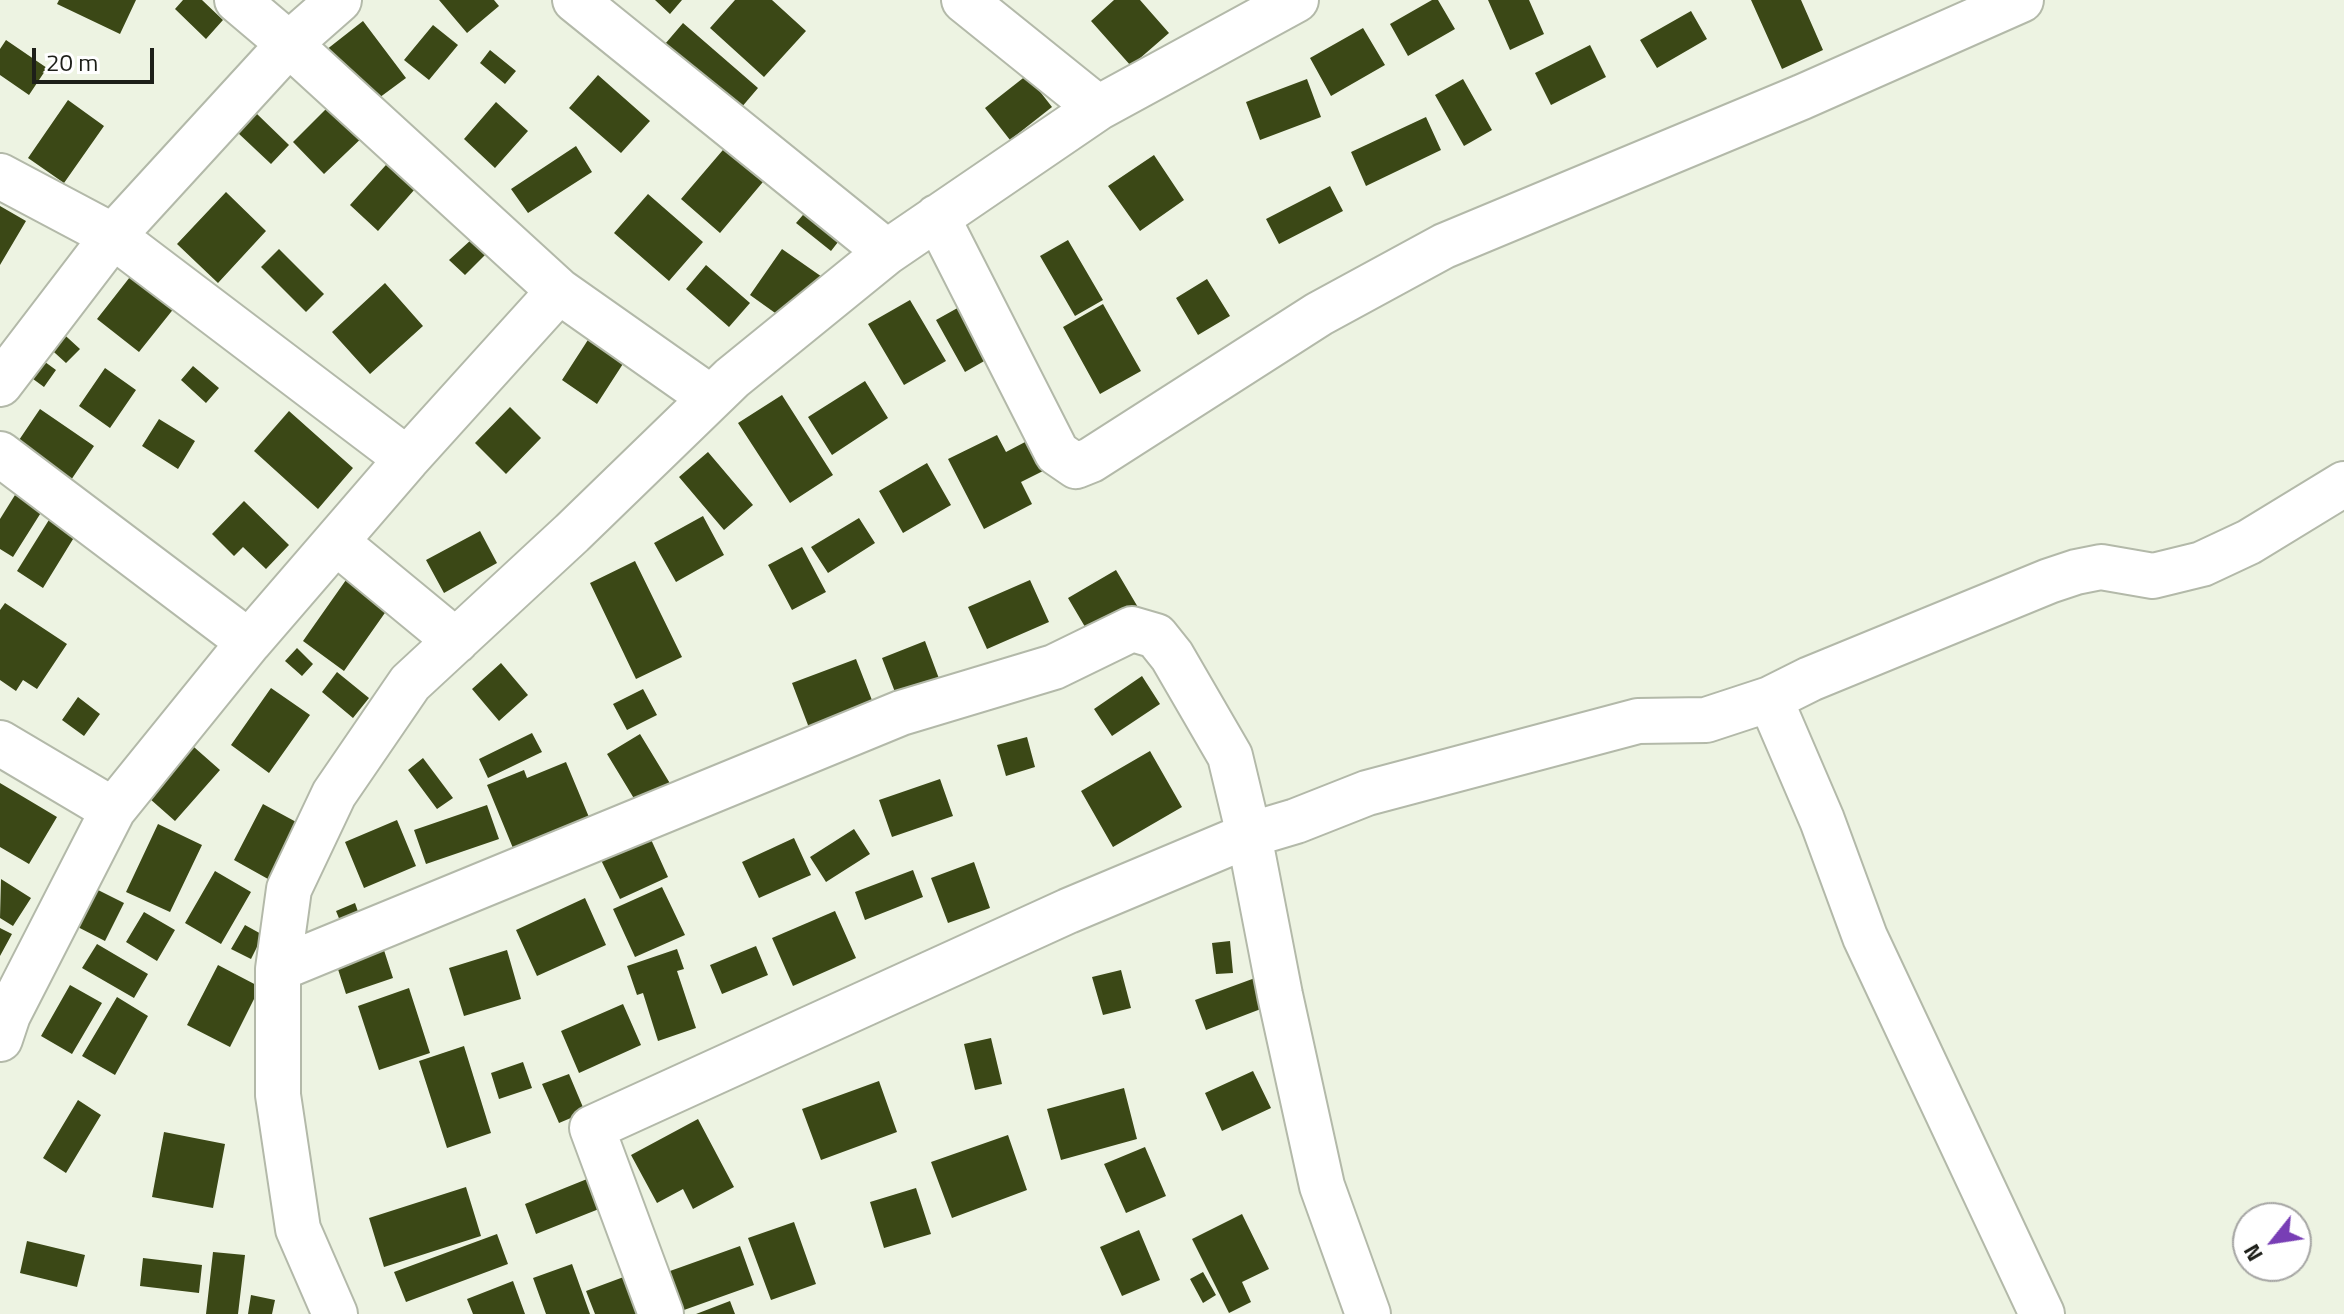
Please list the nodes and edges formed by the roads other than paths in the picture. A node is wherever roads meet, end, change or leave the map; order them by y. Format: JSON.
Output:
{"nodes":[{"id":1,"x":237,"y":0,"type":"edge"},
{"id":2,"x":339,"y":0,"type":"edge"},
{"id":3,"x":575,"y":0,"type":"edge"},
{"id":4,"x":964,"y":0,"type":"edge"},
{"id":5,"x":1296,"y":0,"type":"edge"},
{"id":6,"x":2021,"y":0,"type":"edge"},
{"id":7,"x":289,"y":44,"type":"junction"},
{"id":8,"x":1098,"y":108,"type":"junction"},
{"id":9,"x":0,"y":176,"type":"edge"},
{"id":10,"x":937,"y":217,"type":"junction"},
{"id":11,"x":113,"y":236,"type":"junction"},
{"id":12,"x":887,"y":252,"type":"junction"},
{"id":13,"x":559,"y":291,"type":"junction"},
{"id":14,"x":0,"y":384,"type":"edge"},
{"id":15,"x":711,"y":398,"type":"junction"},
{"id":16,"x":0,"y":454,"type":"edge"},
{"id":17,"x":407,"y":459,"type":"junction"},
{"id":18,"x":2344,"y":484,"type":"edge"},
{"id":19,"x":336,"y":542,"type":"junction"},
{"id":20,"x":456,"y":641,"type":"junction"},
{"id":21,"x":249,"y":642,"type":"junction"},
{"id":22,"x":1770,"y":699,"type":"junction"},
{"id":23,"x":0,"y":743,"type":"edge"},
{"id":24,"x":113,"y":810,"type":"junction"},
{"id":25,"x":1249,"y":835,"type":"junction"},
{"id":26,"x":278,"y":969,"type":"junction"},
{"id":27,"x":3,"y":1022,"type":"edge"},
{"id":28,"x":335,"y":1314,"type":"edge"},
{"id":29,"x":661,"y":1314,"type":"edge"},
{"id":30,"x":1368,"y":1314,"type":"edge"},
{"id":31,"x":2042,"y":1314,"type":"edge"}],
"edges":[{"from":1,"to":7,"type":"street"},
{"from":2,"to":7,"type":"street"},
{"from":3,"to":12,"type":"street"},
{"from":4,"to":8,"type":"street"},
{"from":5,"to":8,"type":"street"},
{"from":6,"to":10,"type":"street"},
{"from":7,"to":11,"type":"street"},
{"from":7,"to":13,"type":"street"},
{"from":8,"to":10,"type":"street"},
{"from":9,"to":11,"type":"street"},
{"from":10,"to":12,"type":"street"},
{"from":11,"to":14,"type":"street"},
{"from":11,"to":17,"type":"street"},
{"from":12,"to":15,"type":"street"},
{"from":13,"to":15,"type":"street"},
{"from":13,"to":17,"type":"street"},
{"from":15,"to":20,"type":"street"},
{"from":16,"to":21,"type":"street"},
{"from":17,"to":19,"type":"street"},
{"from":18,"to":22,"type":"street"},
{"from":19,"to":20,"type":"street"},
{"from":19,"to":21,"type":"street"},
{"from":20,"to":26,"type":"street"},
{"from":21,"to":24,"type":"street"},
{"from":22,"to":25,"type":"street"},
{"from":22,"to":31,"type":"street"},
{"from":23,"to":24,"type":"street"},
{"from":24,"to":27,"type":"street"},
{"from":25,"to":26,"type":"street"},
{"from":25,"to":29,"type":"street"},
{"from":25,"to":30,"type":"street"},
{"from":26,"to":28,"type":"street"}]}
